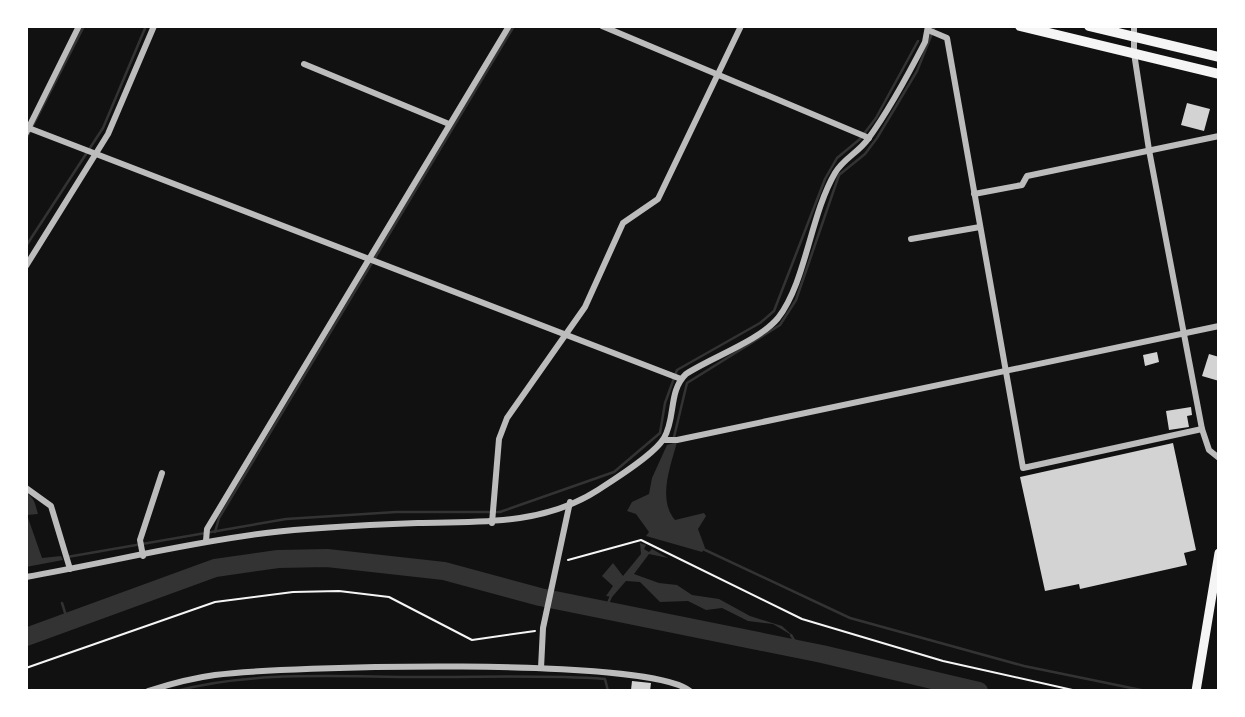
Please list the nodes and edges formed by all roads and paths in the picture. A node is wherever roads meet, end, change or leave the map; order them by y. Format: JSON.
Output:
{"nodes":[{"id":1,"x":79,"y":26,"type":"edge"},
{"id":2,"x":154,"y":26,"type":"edge"},
{"id":3,"x":509,"y":26,"type":"edge"},
{"id":4,"x":603,"y":26,"type":"edge"},
{"id":5,"x":741,"y":26,"type":"edge"},
{"id":6,"x":1020,"y":26,"type":"edge"},
{"id":7,"x":1089,"y":26,"type":"edge"},
{"id":8,"x":931,"y":30,"type":"edge"},
{"id":9,"x":1134,"y":31,"type":"edge"},
{"id":10,"x":1134,"y":53,"type":"junction"},
{"id":11,"x":1219,"y":57,"type":"edge"},
{"id":12,"x":304,"y":64,"type":"dead end"},
{"id":13,"x":719,"y":74,"type":"junction"},
{"id":14,"x":1219,"y":75,"type":"edge"},
{"id":15,"x":449,"y":124,"type":"junction"},
{"id":16,"x":29,"y":129,"type":"edge"},
{"id":17,"x":865,"y":136,"type":"junction"},
{"id":18,"x":1219,"y":136,"type":"edge"},
{"id":19,"x":1149,"y":150,"type":"junction"},
{"id":20,"x":96,"y":154,"type":"junction"},
{"id":21,"x":974,"y":194,"type":"junction"},
{"id":22,"x":980,"y":227,"type":"junction"},
{"id":23,"x":911,"y":239,"type":"dead end"},
{"id":24,"x":372,"y":258,"type":"junction"},
{"id":25,"x":26,"y":265,"type":"edge"},
{"id":26,"x":1219,"y":326,"type":"edge"},
{"id":27,"x":1185,"y":332,"type":"junction"},
{"id":28,"x":567,"y":333,"type":"junction"},
{"id":29,"x":1006,"y":371,"type":"junction"},
{"id":30,"x":676,"y":377,"type":"junction"},
{"id":31,"x":1202,"y":429,"type":"junction"},
{"id":32,"x":671,"y":440,"type":"junction"},
{"id":33,"x":1219,"y":458,"type":"edge"},
{"id":34,"x":162,"y":473,"type":"dead end"},
{"id":35,"x":26,"y":488,"type":"edge"},
{"id":36,"x":570,"y":502,"type":"junction"},
{"id":37,"x":492,"y":516,"type":"junction"},
{"id":38,"x":206,"y":535,"type":"junction"},
{"id":39,"x":1219,"y":553,"type":"edge"},
{"id":40,"x":144,"y":556,"type":"junction"},
{"id":41,"x":560,"y":560,"type":"junction"},
{"id":42,"x":70,"y":569,"type":"junction"},
{"id":43,"x":26,"y":577,"type":"edge"},
{"id":44,"x":1216,"y":584,"type":"edge"},
{"id":45,"x":543,"y":629,"type":"junction"},
{"id":46,"x":26,"y":668,"type":"edge"},
{"id":47,"x":541,"y":668,"type":"junction"},
{"id":48,"x":148,"y":691,"type":"edge"},
{"id":49,"x":690,"y":691,"type":"edge"},
{"id":50,"x":1077,"y":691,"type":"edge"},
{"id":51,"x":1196,"y":691,"type":"edge"}],
"edges":[{"from":1,"to":16,"type":"street"},
{"from":2,"to":20,"type":"street"},
{"from":3,"to":15,"type":"street"},
{"from":4,"to":13,"type":"street"},
{"from":5,"to":13,"type":"street"},
{"from":6,"to":10,"type":"main road"},
{"from":7,"to":9,"type":"main road"},
{"from":8,"to":17,"type":"street"},
{"from":8,"to":21,"type":"street"},
{"from":9,"to":10,"type":"street"},
{"from":9,"to":11,"type":"main road"},
{"from":10,"to":14,"type":"main road"},
{"from":10,"to":19,"type":"street"},
{"from":12,"to":15,"type":"street"},
{"from":13,"to":17,"type":"street"},
{"from":13,"to":28,"type":"street"},
{"from":15,"to":24,"type":"street"},
{"from":16,"to":20,"type":"street"},
{"from":17,"to":30,"type":"street"},
{"from":18,"to":19,"type":"street"},
{"from":19,"to":21,"type":"street"},
{"from":19,"to":27,"type":"street"},
{"from":20,"to":24,"type":"street"},
{"from":20,"to":25,"type":"street"},
{"from":21,"to":22,"type":"street"},
{"from":22,"to":23,"type":"street"},
{"from":22,"to":29,"type":"street"},
{"from":24,"to":28,"type":"street"},
{"from":24,"to":38,"type":"street"},
{"from":26,"to":27,"type":"street"},
{"from":27,"to":29,"type":"street"},
{"from":27,"to":31,"type":"street"},
{"from":28,"to":30,"type":"street"},
{"from":28,"to":37,"type":"street"},
{"from":29,"to":31,"type":"street"},
{"from":29,"to":32,"type":"street"},
{"from":30,"to":32,"type":"street"},
{"from":31,"to":33,"type":"street"},
{"from":32,"to":36,"type":"street"},
{"from":34,"to":40,"type":"street"},
{"from":35,"to":42,"type":"street"},
{"from":36,"to":37,"type":"street"},
{"from":36,"to":41,"type":"street"},
{"from":37,"to":38,"type":"street"},
{"from":38,"to":40,"type":"street"},
{"from":39,"to":44,"type":"main road"},
{"from":40,"to":42,"type":"street"},
{"from":41,"to":45,"type":"street"},
{"from":41,"to":50,"type":"path"},
{"from":42,"to":43,"type":"street"},
{"from":44,"to":51,"type":"main road"},
{"from":45,"to":46,"type":"path"},
{"from":45,"to":47,"type":"street"},
{"from":47,"to":48,"type":"street"},
{"from":47,"to":49,"type":"street"}]}
